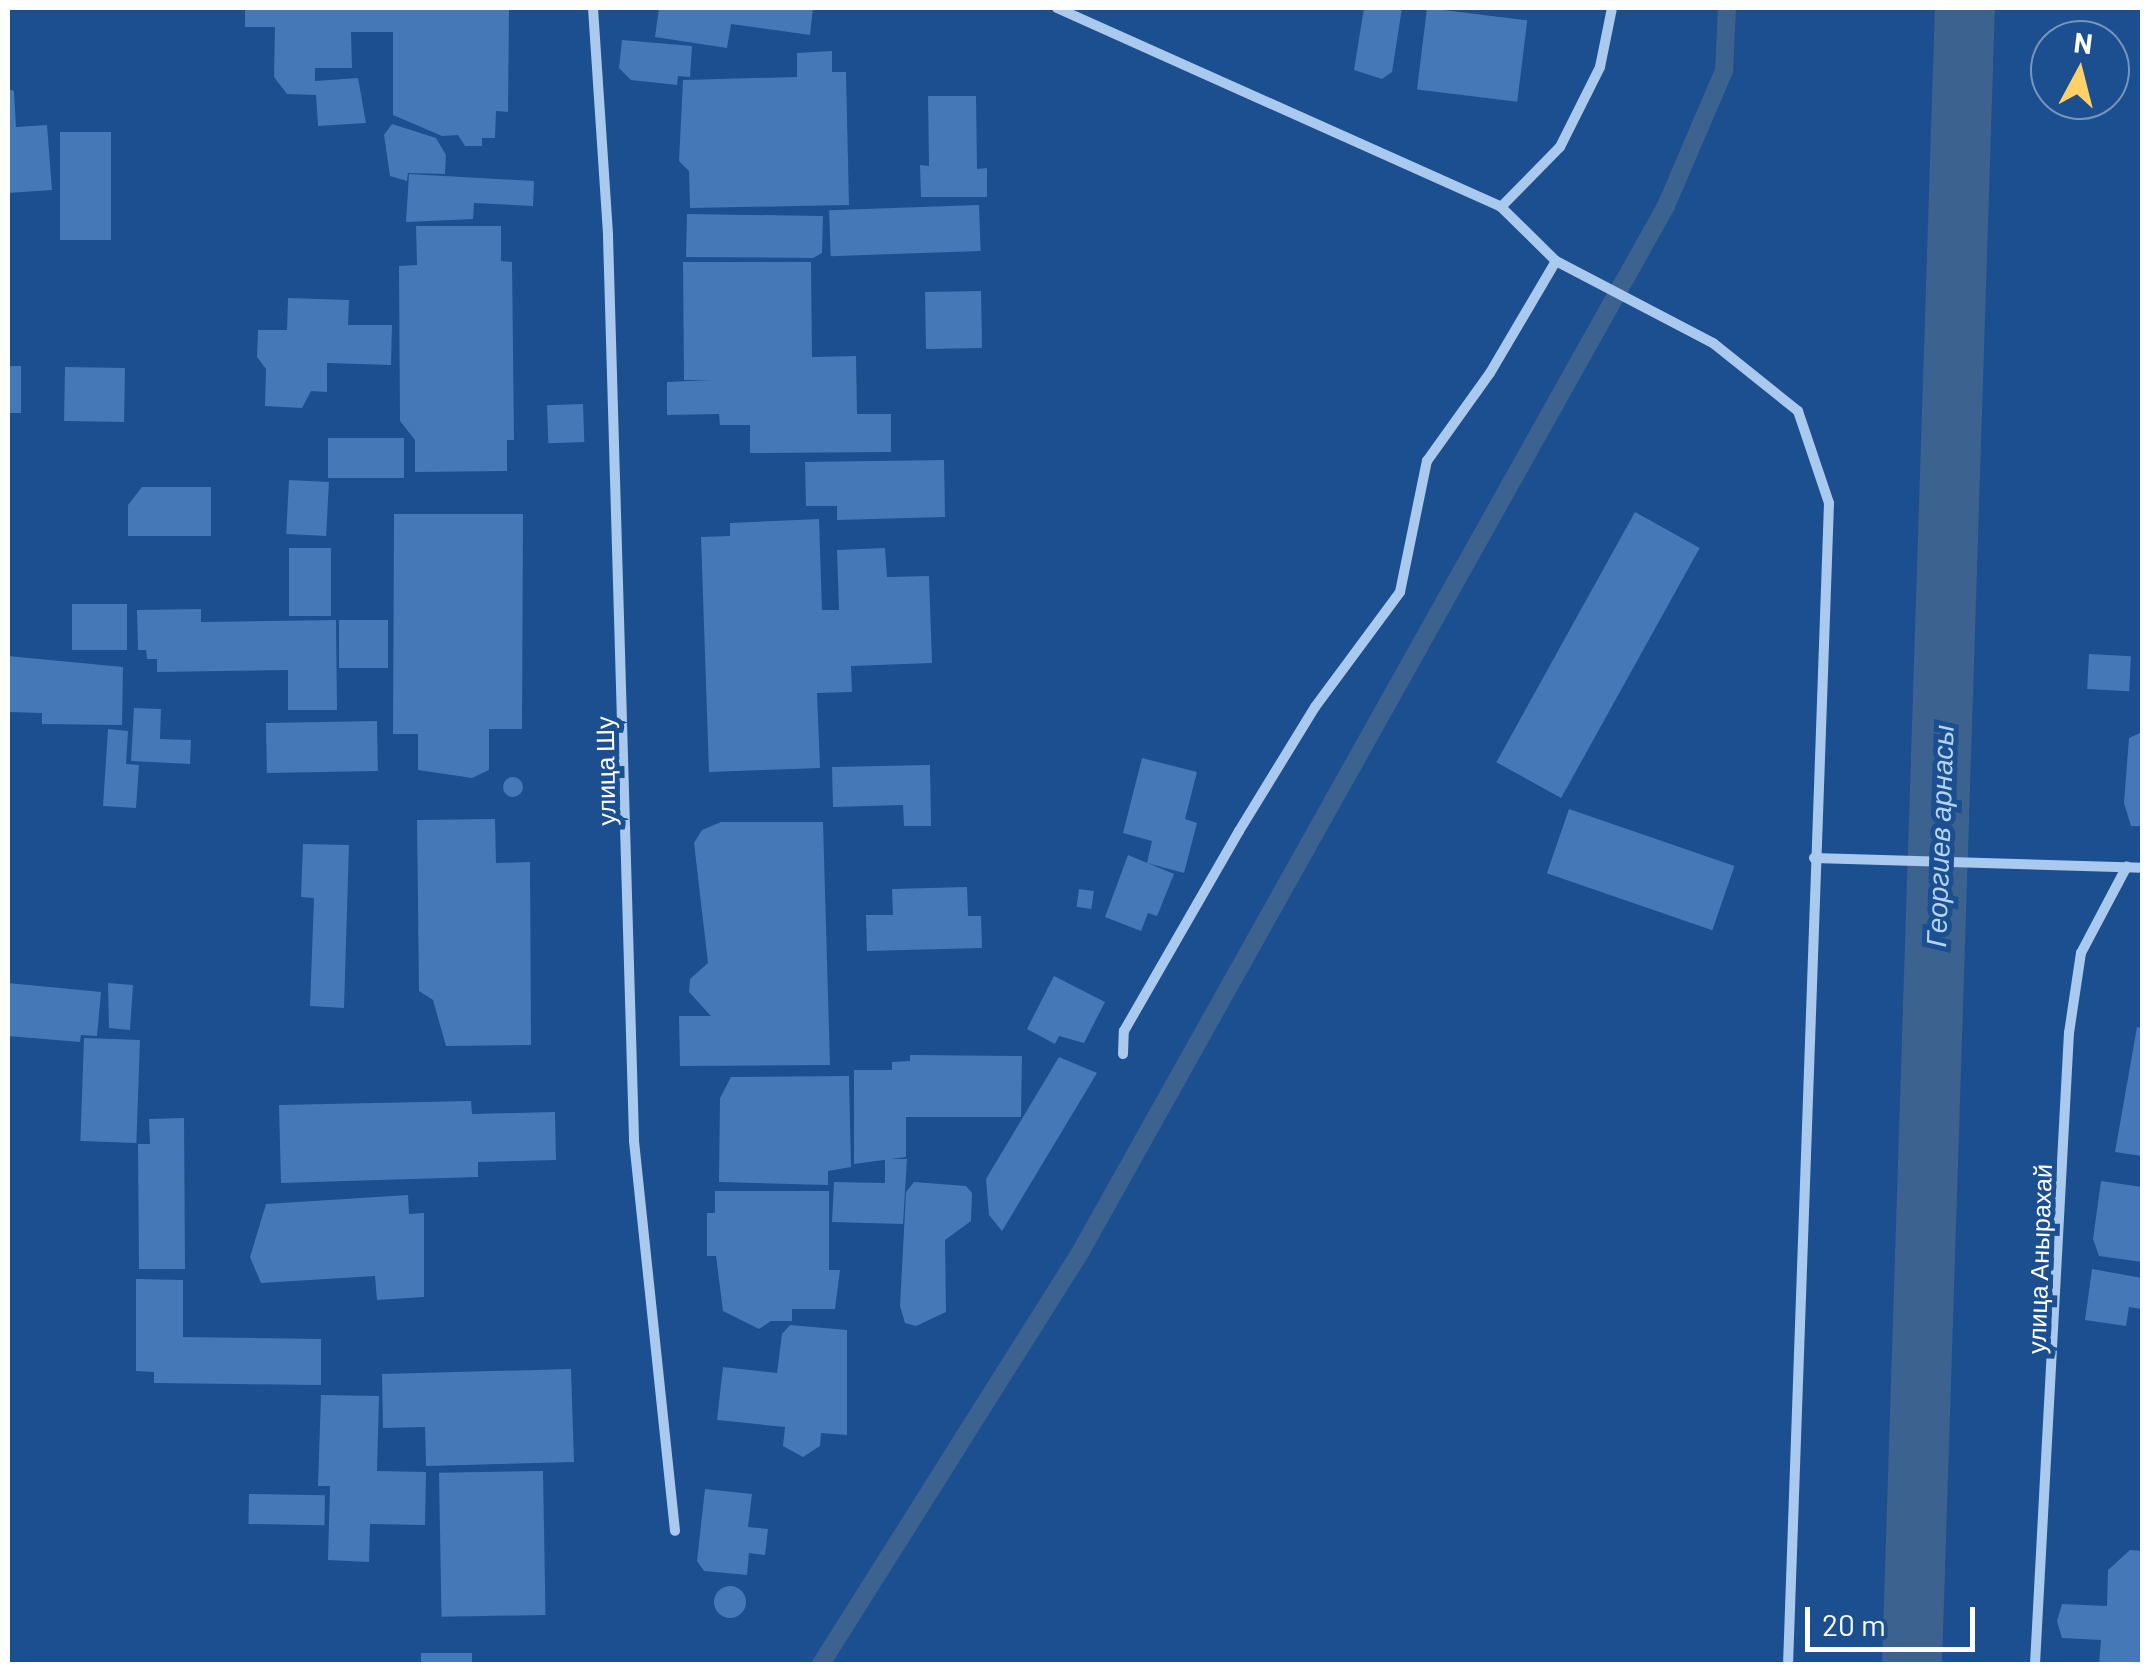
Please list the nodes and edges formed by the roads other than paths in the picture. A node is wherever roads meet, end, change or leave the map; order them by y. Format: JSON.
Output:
{"nodes":[{"id":1,"x":593,"y":8,"type":"edge"},
{"id":2,"x":1057,"y":8,"type":"edge"},
{"id":3,"x":1612,"y":8,"type":"edge"},
{"id":4,"x":1501,"y":207,"type":"junction"},
{"id":5,"x":1556,"y":261,"type":"junction"},
{"id":6,"x":1814,"y":858,"type":"junction"},
{"id":7,"x":2127,"y":866,"type":"junction"},
{"id":8,"x":2142,"y":868,"type":"edge"},
{"id":9,"x":1123,"y":1054,"type":"dead end"},
{"id":10,"x":675,"y":1531,"type":"dead end"},
{"id":11,"x":1788,"y":1664,"type":"edge"},
{"id":12,"x":2035,"y":1664,"type":"edge"}],
"edges":[{"from":1,"to":10,"type":"street","name":"улица Шу"},
{"from":2,"to":4,"type":"street"},
{"from":3,"to":4,"type":"street"},
{"from":4,"to":5,"type":"street"},
{"from":5,"to":6,"type":"street"},
{"from":5,"to":9,"type":"street"},
{"from":6,"to":7,"type":"street"},
{"from":6,"to":11,"type":"street"},
{"from":7,"to":8,"type":"street"},
{"from":7,"to":12,"type":"street","name":"улица Анырахай"}]}
